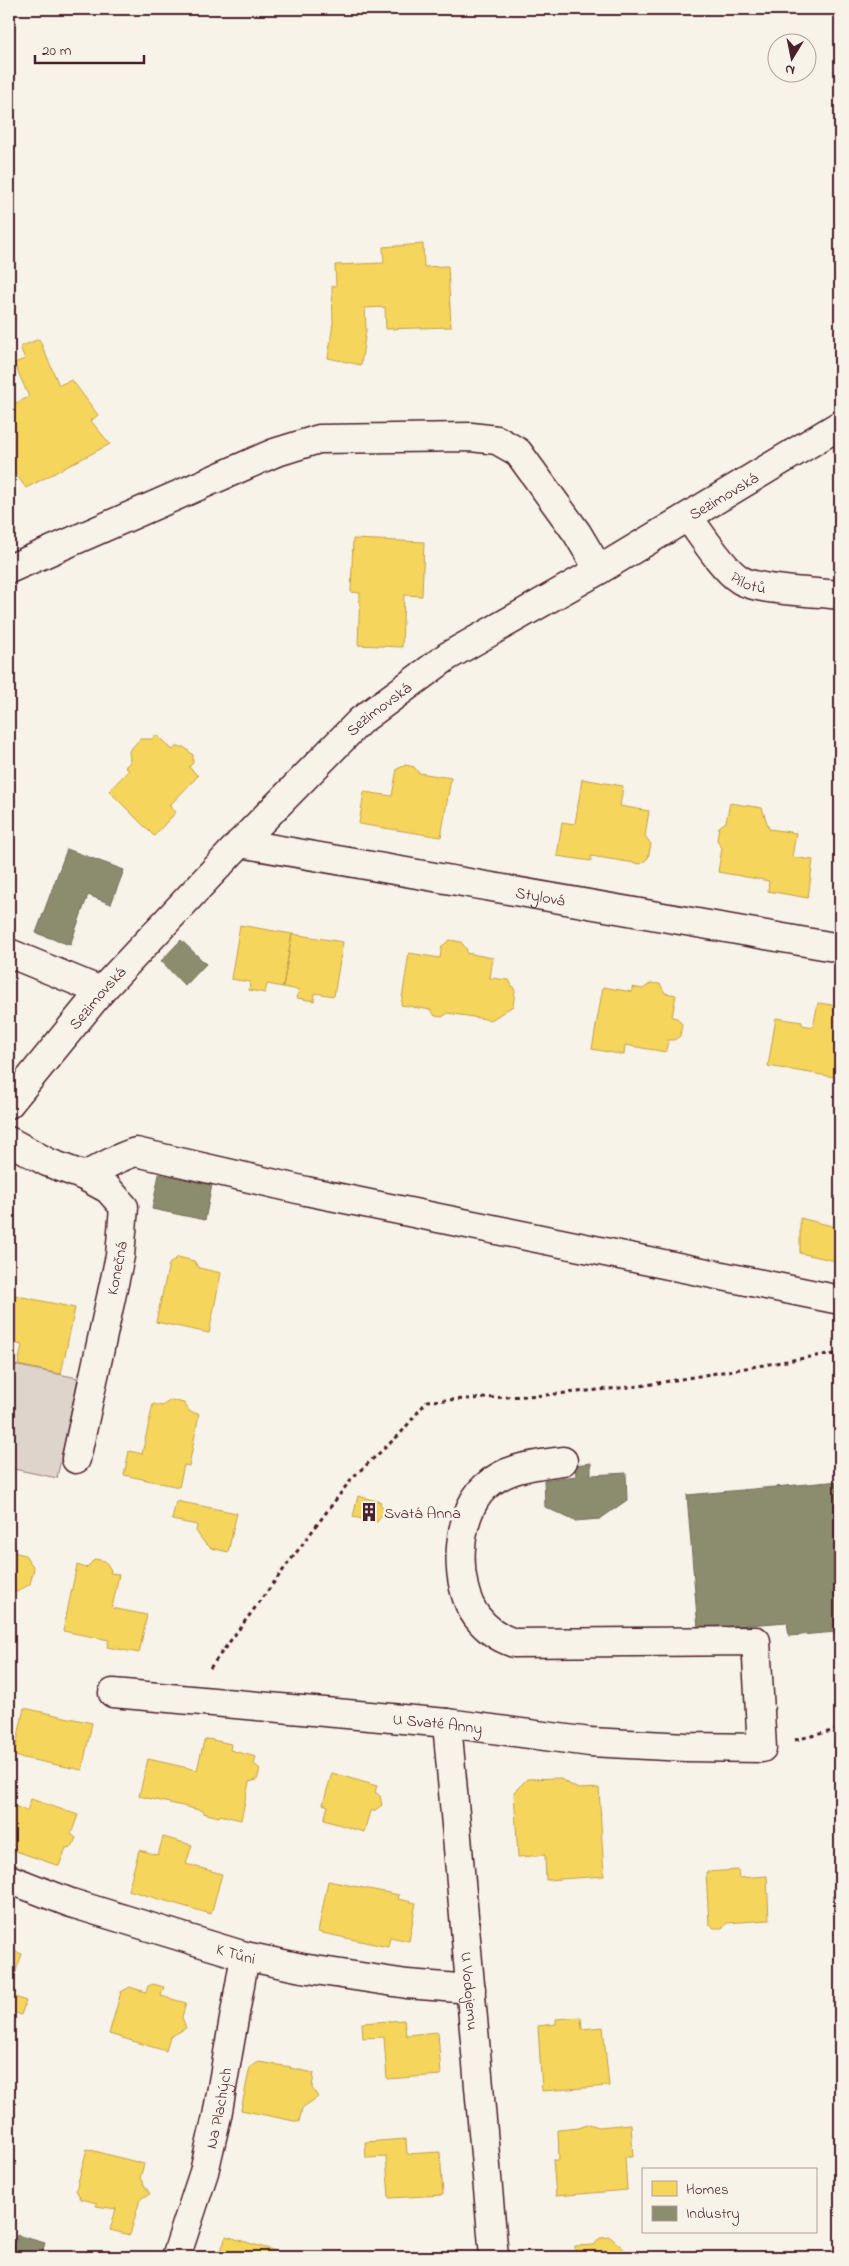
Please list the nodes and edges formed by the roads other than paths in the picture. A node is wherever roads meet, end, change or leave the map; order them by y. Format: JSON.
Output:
{"nodes":[{"id":1,"x":840,"y":425,"type":"edge"},
{"id":2,"x":688,"y":517,"type":"junction"},
{"id":3,"x":9,"y":569,"type":"edge"},
{"id":4,"x":599,"y":570,"type":"junction"},
{"id":5,"x":840,"y":595,"type":"edge"},
{"id":6,"x":240,"y":843,"type":"junction"},
{"id":7,"x":840,"y":948,"type":"edge"},
{"id":8,"x":9,"y":953,"type":"edge"},
{"id":9,"x":101,"y":991,"type":"junction"},
{"id":10,"x":9,"y":1104,"type":"edge"},
{"id":11,"x":9,"y":1141,"type":"edge"},
{"id":12,"x":84,"y":1176,"type":"junction"},
{"id":13,"x":840,"y":1300,"type":"edge"},
{"id":14,"x":76,"y":1459,"type":"dead end"},
{"id":15,"x":563,"y":1461,"type":"dead end"},
{"id":16,"x":113,"y":1693,"type":"dead end"},
{"id":17,"x":447,"y":1723,"type":"junction"},
{"id":18,"x":9,"y":1879,"type":"edge"},
{"id":19,"x":245,"y":1956,"type":"junction"},
{"id":20,"x":471,"y":1989,"type":"junction"},
{"id":21,"x":176,"y":2257,"type":"edge"},
{"id":22,"x":494,"y":2257,"type":"edge"}],
"edges":[{"from":1,"to":2,"type":"street","name":"Sezimovská"},
{"from":2,"to":4,"type":"street","name":"Sezimovská"},
{"from":2,"to":5,"type":"street","name":"Pilotů"},
{"from":3,"to":4,"type":"street"},
{"from":4,"to":6,"type":"street","name":"Sezimovská"},
{"from":6,"to":7,"type":"street","name":"Stylová"},
{"from":6,"to":9,"type":"street","name":"Sezimovská"},
{"from":8,"to":9,"type":"street"},
{"from":9,"to":10,"type":"street","name":"Sezimovská"},
{"from":11,"to":12,"type":"street","name":"Konečná"},
{"from":12,"to":13,"type":"street"},
{"from":12,"to":14,"type":"street","name":"Konečná"},
{"from":15,"to":17,"type":"street","name":"U Svaté Anny"},
{"from":16,"to":17,"type":"street","name":"U Svaté Anny"},
{"from":17,"to":20,"type":"street","name":"U Vodojemu"},
{"from":18,"to":19,"type":"street","name":"K Tůni"},
{"from":19,"to":20,"type":"street","name":"K Tůni"},
{"from":19,"to":21,"type":"street","name":"Na Plachých"},
{"from":20,"to":22,"type":"street","name":"U Vodojemu"}]}
